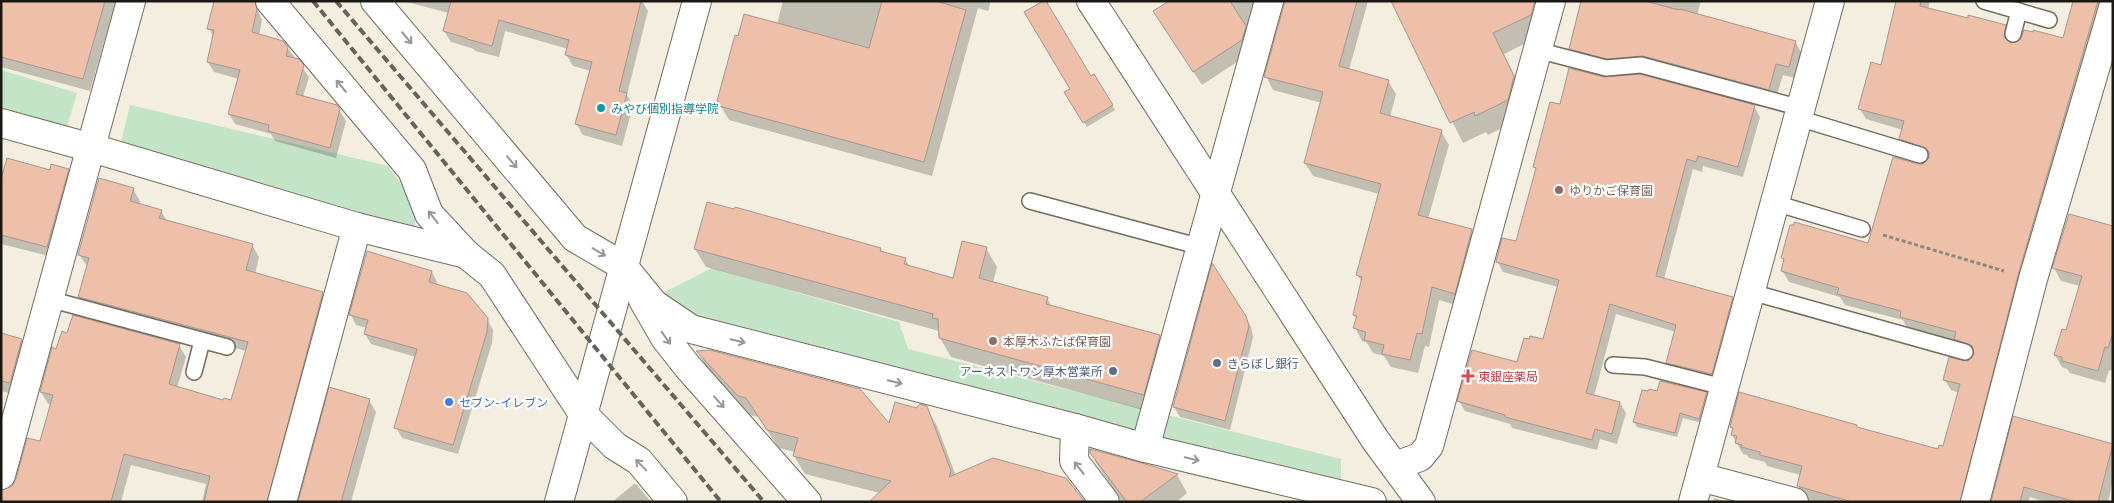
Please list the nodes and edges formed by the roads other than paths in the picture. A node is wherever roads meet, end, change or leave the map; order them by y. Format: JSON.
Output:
{"nodes":[{"id":1,"x":131,"y":1,"type":"edge"},
{"id":2,"x":270,"y":1,"type":"edge"},
{"id":3,"x":375,"y":1,"type":"edge"},
{"id":4,"x":697,"y":1,"type":"edge"},
{"id":5,"x":1091,"y":1,"type":"edge"},
{"id":6,"x":1269,"y":1,"type":"edge"},
{"id":7,"x":1551,"y":1,"type":"edge"},
{"id":8,"x":1830,"y":1,"type":"edge"},
{"id":9,"x":1984,"y":1,"type":"edge"},
{"id":10,"x":2113,"y":8,"type":"edge"},
{"id":11,"x":2019,"y":11,"type":"junction"},
{"id":12,"x":2049,"y":20,"type":"dead end"},
{"id":13,"x":2013,"y":34,"type":"dead end"},
{"id":14,"x":1537,"y":50,"type":"junction"},
{"id":15,"x":1800,"y":113,"type":"junction"},
{"id":16,"x":1,"y":124,"type":"edge"},
{"id":17,"x":92,"y":148,"type":"junction"},
{"id":18,"x":1920,"y":155,"type":"dead end"},
{"id":19,"x":1215,"y":195,"type":"junction"},
{"id":20,"x":1030,"y":201,"type":"dead end"},
{"id":21,"x":1775,"y":203,"type":"junction"},
{"id":22,"x":357,"y":228,"type":"junction"},
{"id":23,"x":1862,"y":228,"type":"road end"},
{"id":24,"x":1201,"y":247,"type":"junction"},
{"id":25,"x":466,"y":254,"type":"junction"},
{"id":26,"x":623,"y":266,"type":"junction"},
{"id":27,"x":1751,"y":292,"type":"junction"},
{"id":28,"x":49,"y":299,"type":"junction"},
{"id":29,"x":202,"y":341,"type":"junction"},
{"id":30,"x":227,"y":347,"type":"dead end"},
{"id":31,"x":1965,"y":352,"type":"dead end"},
{"id":32,"x":1612,"y":365,"type":"dead end"},
{"id":33,"x":194,"y":372,"type":"dead end"},
{"id":34,"x":1723,"y":387,"type":"junction"},
{"id":35,"x":10,"y":411,"type":"edge"},
{"id":36,"x":583,"y":414,"type":"junction"},
{"id":37,"x":1075,"y":428,"type":"junction"},
{"id":38,"x":1145,"y":448,"type":"junction"},
{"id":39,"x":1395,"y":466,"type":"junction"},
{"id":40,"x":1,"y":475,"type":"edge"},
{"id":41,"x":1697,"y":489,"type":"edge"},
{"id":42,"x":282,"y":502,"type":"edge"},
{"id":43,"x":559,"y":502,"type":"edge"},
{"id":44,"x":673,"y":502,"type":"edge"},
{"id":45,"x":807,"y":502,"type":"edge"},
{"id":46,"x":1105,"y":502,"type":"edge"},
{"id":47,"x":1372,"y":502,"type":"edge"},
{"id":48,"x":1421,"y":502,"type":"edge"},
{"id":49,"x":1794,"y":502,"type":"edge"},
{"id":50,"x":1975,"y":502,"type":"edge"}],
"edges":[{"from":1,"to":17,"type":"street"},
{"from":25,"to":2,"type":"street","one_way":true},
{"from":3,"to":26,"type":"street","one_way":true},
{"from":4,"to":26,"type":"street"},
{"from":5,"to":19,"type":"street"},
{"from":6,"to":19,"type":"street"},
{"from":7,"to":14,"type":"street"},
{"from":8,"to":15,"type":"street"},
{"from":9,"to":11,"type":"lane"},
{"from":10,"to":50,"type":"street"},
{"from":11,"to":12,"type":"lane"},
{"from":11,"to":13,"type":"lane"},
{"from":14,"to":15,"type":"lane"},
{"from":14,"to":39,"type":"street"},
{"from":15,"to":18,"type":"lane"},
{"from":15,"to":21,"type":"street"},
{"from":16,"to":17,"type":"street"},
{"from":17,"to":22,"type":"street"},
{"from":17,"to":28,"type":"street"},
{"from":19,"to":24,"type":"street"},
{"from":19,"to":39,"type":"street"},
{"from":20,"to":24,"type":"lane"},
{"from":21,"to":23,"type":"lane"},
{"from":21,"to":27,"type":"street"},
{"from":22,"to":25,"type":"street"},
{"from":22,"to":42,"type":"street"},
{"from":24,"to":38,"type":"street"},
{"from":25,"to":36,"type":"street"},
{"from":26,"to":36,"type":"street"},
{"from":26,"to":37,"type":"street","one_way":true},
{"from":26,"to":45,"type":"street","one_way":true},
{"from":27,"to":31,"type":"lane"},
{"from":27,"to":34,"type":"street"},
{"from":28,"to":29,"type":"lane"},
{"from":28,"to":35,"type":"street"},
{"from":29,"to":30,"type":"lane"},
{"from":29,"to":33,"type":"lane"},
{"from":32,"to":34,"type":"lane"},
{"from":34,"to":41,"type":"street"},
{"from":35,"to":40,"type":"street"},
{"from":36,"to":43,"type":"street"},
{"from":44,"to":36,"type":"street","one_way":true},
{"from":37,"to":38,"type":"street"},
{"from":46,"to":37,"type":"street","one_way":true},
{"from":38,"to":47,"type":"street","one_way":true},
{"from":39,"to":48,"type":"street"},
{"from":41,"to":49,"type":"street"}]}
